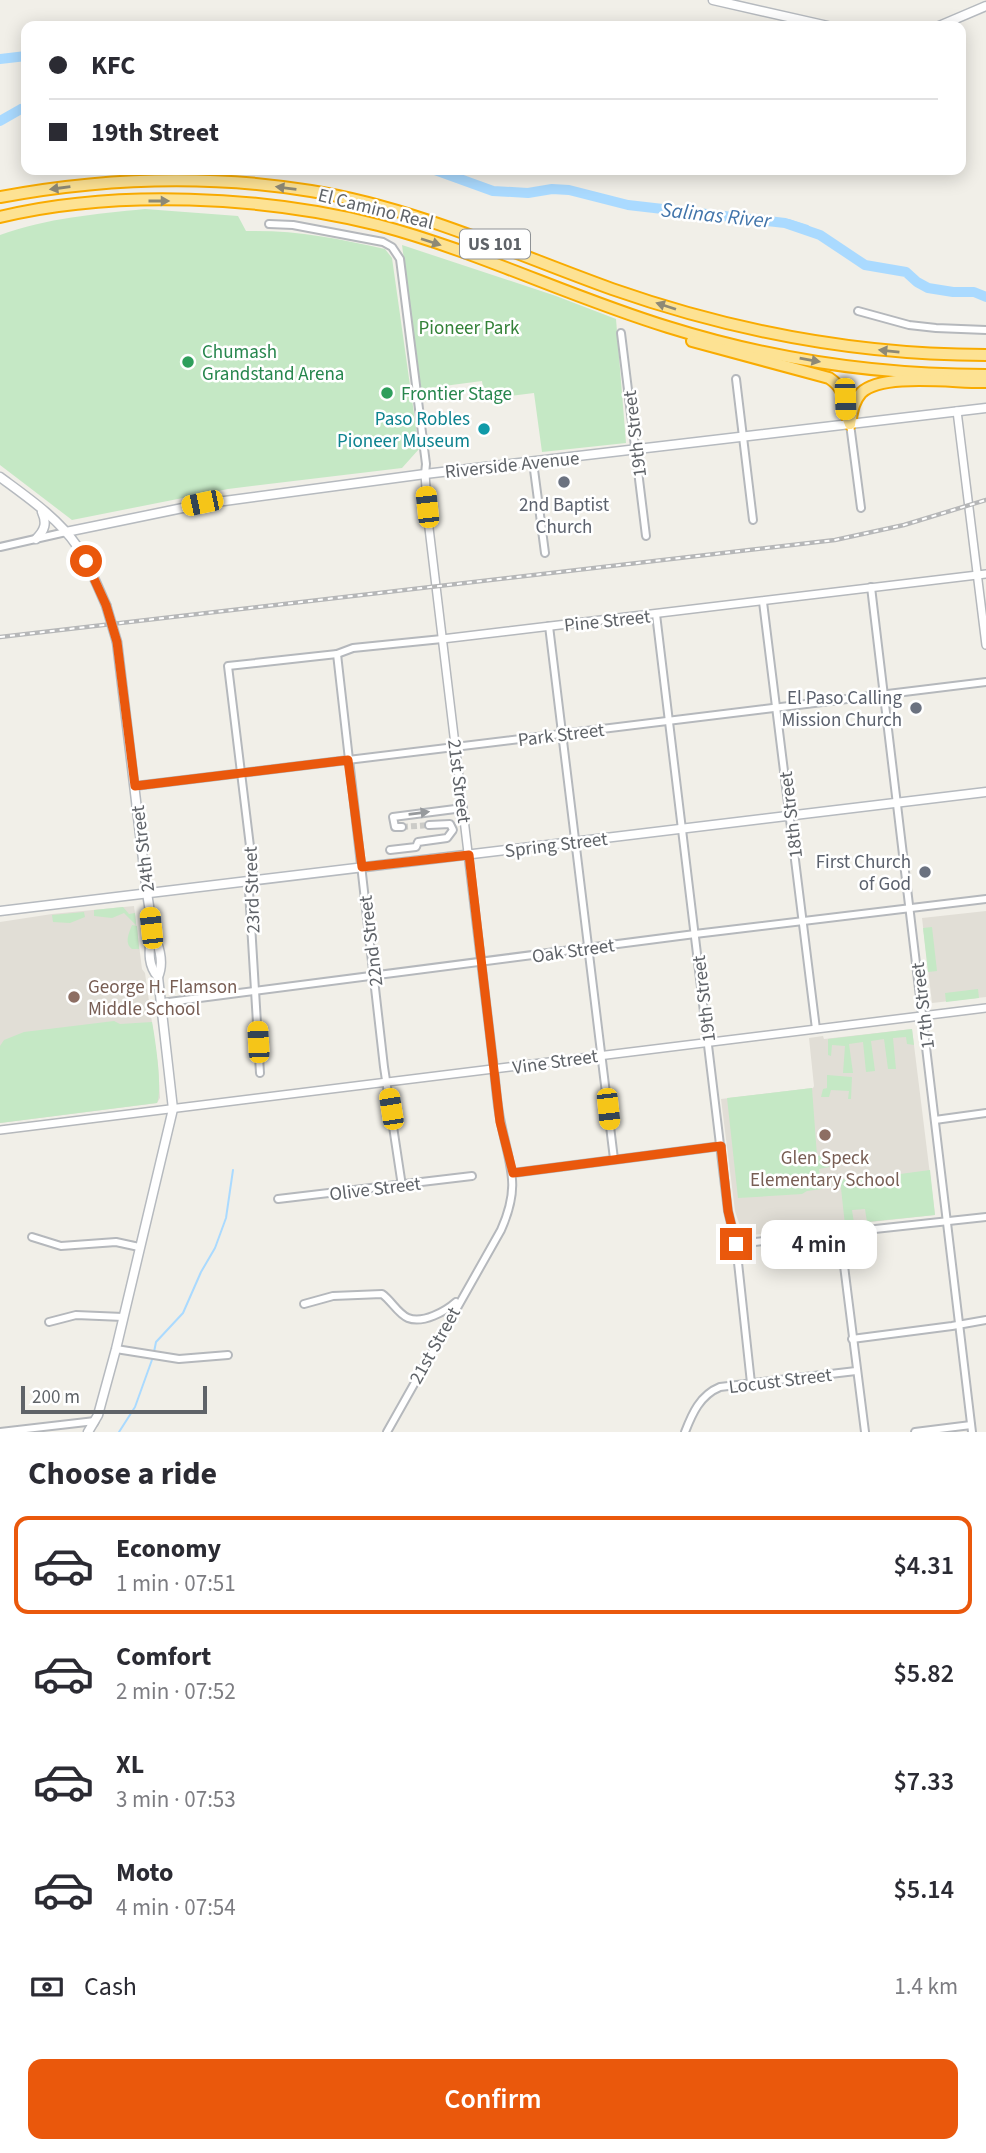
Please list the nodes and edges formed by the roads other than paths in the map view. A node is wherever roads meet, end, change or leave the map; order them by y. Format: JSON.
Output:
{"nodes":[{"id":1,"x":713,"y":0,"type":"edge"},
{"id":2,"x":986,"y":6,"type":"edge"},
{"id":3,"x":806,"y":21,"type":"edge"},
{"id":4,"x":951,"y":21,"type":"edge"},
{"id":5,"x":0,"y":196,"type":"edge"},
{"id":6,"x":0,"y":218,"type":"edge"},
{"id":7,"x":269,"y":223,"type":"dead end"},
{"id":8,"x":579,"y":298,"type":"junction"},
{"id":9,"x":858,"y":311,"type":"dead end"},
{"id":10,"x":986,"y":330,"type":"edge"},
{"id":11,"x":621,"y":333,"type":"dead end"},
{"id":12,"x":986,"y":353,"type":"edge"},
{"id":13,"x":986,"y":375,"type":"edge"},
{"id":14,"x":736,"y":379,"type":"dead end"},
{"id":15,"x":986,"y":382,"type":"edge"},
{"id":16,"x":986,"y":408,"type":"edge"},
{"id":17,"x":957,"y":411,"type":"junction"},
{"id":18,"x":850,"y":424,"type":"junction"},
{"id":19,"x":743,"y":437,"type":"junction"},
{"id":20,"x":635,"y":450,"type":"junction"},
{"id":21,"x":533,"y":462,"type":"junction"},
{"id":22,"x":425,"y":474,"type":"junction"},
{"id":23,"x":0,"y":477,"type":"edge"},
{"id":24,"x":861,"y":508,"type":"dead end"},
{"id":25,"x":41,"y":509,"type":"junction"},
{"id":26,"x":753,"y":520,"type":"dead end"},
{"id":27,"x":66,"y":532,"type":"junction"},
{"id":28,"x":646,"y":536,"type":"dead end"},
{"id":29,"x":36,"y":539,"type":"junction"},
{"id":30,"x":0,"y":547,"type":"edge"},
{"id":31,"x":545,"y":553,"type":"dead end"},
{"id":32,"x":982,"y":575,"type":"edge"},
{"id":33,"x":871,"y":587,"type":"junction"},
{"id":34,"x":763,"y":602,"type":"junction"},
{"id":35,"x":656,"y":614,"type":"junction"},
{"id":36,"x":549,"y":626,"type":"junction"},
{"id":37,"x":442,"y":639,"type":"junction"},
{"id":38,"x":986,"y":645,"type":"edge"},
{"id":39,"x":337,"y":654,"type":"junction"},
{"id":40,"x":228,"y":666,"type":"joint"},
{"id":41,"x":986,"y":682,"type":"edge"},
{"id":42,"x":883,"y":695,"type":"junction"},
{"id":43,"x":776,"y":708,"type":"junction"},
{"id":44,"x":670,"y":721,"type":"junction"},
{"id":45,"x":562,"y":735,"type":"junction"},
{"id":46,"x":455,"y":747,"type":"junction"},
{"id":47,"x":348,"y":760,"type":"junction"},
{"id":48,"x":241,"y":774,"type":"junction"},
{"id":49,"x":135,"y":786,"type":"junction"},
{"id":50,"x":986,"y":792,"type":"edge"},
{"id":51,"x":896,"y":802,"type":"junction"},
{"id":52,"x":463,"y":808,"type":"junction"},
{"id":53,"x":790,"y":816,"type":"junction"},
{"id":54,"x":429,"y":825,"type":"tunnel mouth"},
{"id":55,"x":402,"y":827,"type":"dead end"},
{"id":56,"x":683,"y":828,"type":"junction"},
{"id":57,"x":466,"y":835,"type":"junction"},
{"id":58,"x":447,"y":838,"type":"junction"},
{"id":59,"x":575,"y":842,"type":"junction"},
{"id":60,"x":416,"y":847,"type":"junction"},
{"id":61,"x":390,"y":850,"type":"dead end"},
{"id":62,"x":469,"y":855,"type":"junction"},
{"id":63,"x":418,"y":861,"type":"junction"},
{"id":64,"x":362,"y":867,"type":"junction"},
{"id":65,"x":252,"y":881,"type":"junction"},
{"id":66,"x":147,"y":893,"type":"junction"},
{"id":67,"x":986,"y":900,"type":"edge"},
{"id":68,"x":910,"y":909,"type":"junction"},
{"id":69,"x":0,"y":911,"type":"edge"},
{"id":70,"x":803,"y":921,"type":"junction"},
{"id":71,"x":695,"y":934,"type":"junction"},
{"id":72,"x":587,"y":948,"type":"junction"},
{"id":73,"x":481,"y":962,"type":"junction"},
{"id":74,"x":374,"y":975,"type":"junction"},
{"id":75,"x":255,"y":990,"type":"junction"},
{"id":76,"x":161,"y":1003,"type":"junction"},
{"id":77,"x":986,"y":1008,"type":"edge"},
{"id":78,"x":923,"y":1016,"type":"junction"},
{"id":79,"x":816,"y":1029,"type":"junction"},
{"id":80,"x":708,"y":1042,"type":"junction"},
{"id":81,"x":601,"y":1055,"type":"junction"},
{"id":82,"x":494,"y":1069,"type":"junction"},
{"id":83,"x":260,"y":1073,"type":"dead end"},
{"id":84,"x":387,"y":1084,"type":"junction"},
{"id":85,"x":173,"y":1109,"type":"junction"},
{"id":86,"x":986,"y":1114,"type":"edge"},
{"id":87,"x":935,"y":1120,"type":"junction"},
{"id":88,"x":0,"y":1130,"type":"edge"},
{"id":89,"x":721,"y":1146,"type":"junction"},
{"id":90,"x":614,"y":1159,"type":"junction"},
{"id":91,"x":513,"y":1173,"type":"junction"},
{"id":92,"x":472,"y":1176,"type":"dead end"},
{"id":93,"x":402,"y":1185,"type":"junction"},
{"id":94,"x":278,"y":1199,"type":"dead end"},
{"id":95,"x":986,"y":1217,"type":"edge"},
{"id":96,"x":947,"y":1221,"type":"junction"},
{"id":97,"x":840,"y":1234,"type":"junction"},
{"id":98,"x":32,"y":1237,"type":"dead end"},
{"id":99,"x":736,"y":1244,"type":"junction"},
{"id":100,"x":139,"y":1247,"type":"junction"},
{"id":101,"x":460,"y":1298,"type":"junction"},
{"id":102,"x":304,"y":1304,"type":"dead end"},
{"id":103,"x":123,"y":1317,"type":"junction"},
{"id":104,"x":986,"y":1320,"type":"edge"},
{"id":105,"x":49,"y":1322,"type":"dead end"},
{"id":106,"x":959,"y":1324,"type":"junction"},
{"id":107,"x":852,"y":1339,"type":"junction"},
{"id":108,"x":116,"y":1349,"type":"junction"},
{"id":109,"x":228,"y":1355,"type":"dead end"},
{"id":110,"x":856,"y":1371,"type":"junction"},
{"id":111,"x":751,"y":1383,"type":"junction"},
{"id":112,"x":95,"y":1421,"type":"junction"},
{"id":113,"x":972,"y":1429,"type":"edge"},
{"id":114,"x":0,"y":1432,"type":"edge"},
{"id":115,"x":90,"y":1432,"type":"edge"},
{"id":116,"x":387,"y":1432,"type":"edge"},
{"id":117,"x":685,"y":1432,"type":"edge"},
{"id":118,"x":865,"y":1432,"type":"edge"},
{"id":119,"x":915,"y":1432,"type":"edge"}],
"edges":[{"from":1,"to":3,"type":"main road"},
{"from":2,"to":4,"type":"main road"},
{"from":12,"to":5,"type":"highway","name":"El Camino Real","number":"US 101","one_way":true},
{"from":6,"to":8,"type":"highway","name":"El Camino Real","number":"US 101","one_way":true},
{"from":7,"to":22,"type":"street"},
{"from":8,"to":13,"type":"highway","name":"El Camino Real","number":"US 101","one_way":true},
{"from":8,"to":18,"type":"highway"},
{"from":9,"to":10,"type":"street"},
{"from":11,"to":20,"type":"street","name":"19th Street"},
{"from":14,"to":19,"type":"street"},
{"from":15,"to":18,"type":"highway"},
{"from":16,"to":17,"type":"main road","name":"Riverside Avenue"},
{"from":17,"to":18,"type":"main road","name":"Riverside Avenue"},
{"from":17,"to":32,"type":"street"},
{"from":18,"to":19,"type":"main road","name":"Riverside Avenue"},
{"from":18,"to":24,"type":"street"},
{"from":19,"to":20,"type":"main road","name":"Riverside Avenue"},
{"from":19,"to":26,"type":"street"},
{"from":20,"to":21,"type":"main road","name":"Riverside Avenue"},
{"from":20,"to":28,"type":"street","name":"19th Street"},
{"from":21,"to":22,"type":"main road","name":"Riverside Avenue"},
{"from":21,"to":31,"type":"street"},
{"from":22,"to":27,"type":"main road","name":"Riverside Avenue"},
{"from":22,"to":37,"type":"street","name":"21st Street"},
{"from":23,"to":25,"type":"main road","name":"24th Street"},
{"from":25,"to":27,"type":"main road","name":"24th Street"},
{"from":25,"to":29,"type":"main road"},
{"from":27,"to":29,"type":"street","name":"Riverside Avenue"},
{"from":27,"to":49,"type":"main road","name":"24th Street","bridge":true},
{"from":29,"to":30,"type":"street","name":"Riverside Avenue"},
{"from":32,"to":33,"type":"street","name":"Pine Street"},
{"from":32,"to":38,"type":"street"},
{"from":33,"to":34,"type":"street","name":"Pine Street"},
{"from":33,"to":42,"type":"street","name":"17th Street"},
{"from":34,"to":35,"type":"street","name":"Pine Street"},
{"from":34,"to":43,"type":"street","name":"18th Street"},
{"from":35,"to":36,"type":"street","name":"Pine Street"},
{"from":35,"to":44,"type":"street","name":"19th Street"},
{"from":36,"to":37,"type":"street","name":"Pine Street"},
{"from":36,"to":45,"type":"street"},
{"from":37,"to":39,"type":"street","name":"Pine Street"},
{"from":37,"to":46,"type":"street","name":"21st Street"},
{"from":39,"to":40,"type":"street","name":"Pine Street"},
{"from":39,"to":47,"type":"street","name":"22nd Street"},
{"from":40,"to":48,"type":"street","name":"23rd Street"},
{"from":41,"to":42,"type":"street","name":"Park Street"},
{"from":42,"to":43,"type":"street","name":"Park Street"},
{"from":42,"to":51,"type":"street","name":"17th Street"},
{"from":43,"to":44,"type":"street","name":"Park Street"},
{"from":43,"to":53,"type":"street","name":"18th Street"},
{"from":44,"to":45,"type":"street","name":"Park Street"},
{"from":44,"to":56,"type":"street","name":"19th Street"},
{"from":45,"to":46,"type":"street","name":"Park Street"},
{"from":45,"to":59,"type":"street"},
{"from":46,"to":47,"type":"street","name":"Park Street"},
{"from":46,"to":52,"type":"street","name":"21st Street"},
{"from":47,"to":48,"type":"street","name":"Park Street"},
{"from":47,"to":64,"type":"street","name":"22nd Street"},
{"from":48,"to":49,"type":"street","name":"Park Street"},
{"from":48,"to":65,"type":"street","name":"23rd Street"},
{"from":49,"to":66,"type":"main road","name":"24th Street"},
{"from":50,"to":51,"type":"main road","name":"Spring Street"},
{"from":51,"to":53,"type":"main road","name":"Spring Street"},
{"from":51,"to":68,"type":"street","name":"17th Street"},
{"from":55,"to":52,"type":"street","one_way":true},
{"from":52,"to":57,"type":"street","name":"21st Street"},
{"from":53,"to":56,"type":"main road","name":"Spring Street"},
{"from":53,"to":70,"type":"street","name":"18th Street"},
{"from":54,"to":58,"type":"street"},
{"from":56,"to":59,"type":"main road","name":"Spring Street"},
{"from":56,"to":71,"type":"street","name":"19th Street"},
{"from":57,"to":58,"type":"street"},
{"from":57,"to":62,"type":"street","name":"21st Street"},
{"from":58,"to":60,"type":"street"},
{"from":59,"to":62,"type":"main road","name":"Spring Street"},
{"from":59,"to":72,"type":"street"},
{"from":60,"to":61,"type":"street"},
{"from":60,"to":63,"type":"street"},
{"from":62,"to":63,"type":"main road","name":"Spring Street"},
{"from":62,"to":73,"type":"street","name":"21st Street"},
{"from":63,"to":64,"type":"main road","name":"Spring Street"},
{"from":64,"to":65,"type":"main road","name":"Spring Street"},
{"from":64,"to":74,"type":"street","name":"22nd Street"},
{"from":65,"to":66,"type":"main road","name":"Spring Street"},
{"from":65,"to":75,"type":"street","name":"23rd Street"},
{"from":66,"to":69,"type":"main road","name":"Spring Street"},
{"from":66,"to":76,"type":"main road","name":"24th Street"},
{"from":67,"to":68,"type":"street","name":"Oak Street"},
{"from":68,"to":70,"type":"street","name":"Oak Street"},
{"from":68,"to":78,"type":"street","name":"17th Street"},
{"from":70,"to":71,"type":"street","name":"Oak Street"},
{"from":70,"to":79,"type":"street","name":"18th Street"},
{"from":71,"to":72,"type":"street","name":"Oak Street"},
{"from":71,"to":80,"type":"street","name":"19th Street"},
{"from":72,"to":73,"type":"street","name":"Oak Street"},
{"from":72,"to":81,"type":"street"},
{"from":73,"to":74,"type":"street","name":"Oak Street"},
{"from":73,"to":82,"type":"street","name":"21st Street"},
{"from":74,"to":75,"type":"street","name":"Oak Street"},
{"from":74,"to":84,"type":"street","name":"22nd Street"},
{"from":75,"to":76,"type":"street","name":"Oak Street"},
{"from":75,"to":83,"type":"street","name":"23rd Street"},
{"from":76,"to":85,"type":"main road","name":"24th Street"},
{"from":77,"to":78,"type":"street","name":"Vine Street"},
{"from":78,"to":79,"type":"street","name":"Vine Street"},
{"from":78,"to":87,"type":"street","name":"17th Street"},
{"from":79,"to":80,"type":"street","name":"Vine Street"},
{"from":80,"to":81,"type":"street","name":"Vine Street"},
{"from":80,"to":89,"type":"street","name":"19th Street"},
{"from":81,"to":82,"type":"street","name":"Vine Street"},
{"from":81,"to":90,"type":"street"},
{"from":82,"to":84,"type":"street","name":"Vine Street"},
{"from":82,"to":91,"type":"street","name":"21st Street"},
{"from":84,"to":85,"type":"street","name":"Vine Street"},
{"from":84,"to":93,"type":"street","name":"22nd Street"},
{"from":85,"to":88,"type":"street","name":"Vine Street"},
{"from":85,"to":100,"type":"main road","name":"24th Street"},
{"from":86,"to":87,"type":"street"},
{"from":87,"to":96,"type":"street","name":"17th Street"},
{"from":89,"to":90,"type":"street"},
{"from":89,"to":99,"type":"street","name":"19th Street"},
{"from":90,"to":91,"type":"street"},
{"from":91,"to":101,"type":"street","name":"21st Street"},
{"from":92,"to":93,"type":"street","name":"Olive Street"},
{"from":93,"to":94,"type":"street","name":"Olive Street"},
{"from":95,"to":96,"type":"street"},
{"from":96,"to":97,"type":"street"},
{"from":96,"to":106,"type":"street","name":"17th Street"},
{"from":97,"to":99,"type":"street"},
{"from":97,"to":107,"type":"street"},
{"from":98,"to":100,"type":"street"},
{"from":99,"to":111,"type":"street","name":"19th Street"},
{"from":100,"to":103,"type":"main road","name":"24th Street"},
{"from":101,"to":102,"type":"street"},
{"from":101,"to":116,"type":"street","name":"21st Street"},
{"from":103,"to":105,"type":"street"},
{"from":103,"to":108,"type":"main road","name":"24th Street"},
{"from":104,"to":106,"type":"street"},
{"from":106,"to":107,"type":"street"},
{"from":106,"to":113,"type":"street","name":"17th Street"},
{"from":107,"to":110,"type":"street"},
{"from":108,"to":109,"type":"street"},
{"from":108,"to":112,"type":"main road","name":"24th Street"},
{"from":110,"to":111,"type":"street","name":"Locust Street"},
{"from":110,"to":118,"type":"street"},
{"from":111,"to":117,"type":"street","name":"Locust Street"},
{"from":112,"to":114,"type":"street"},
{"from":112,"to":115,"type":"main road","name":"24th Street"},
{"from":113,"to":119,"type":"street"}]}
